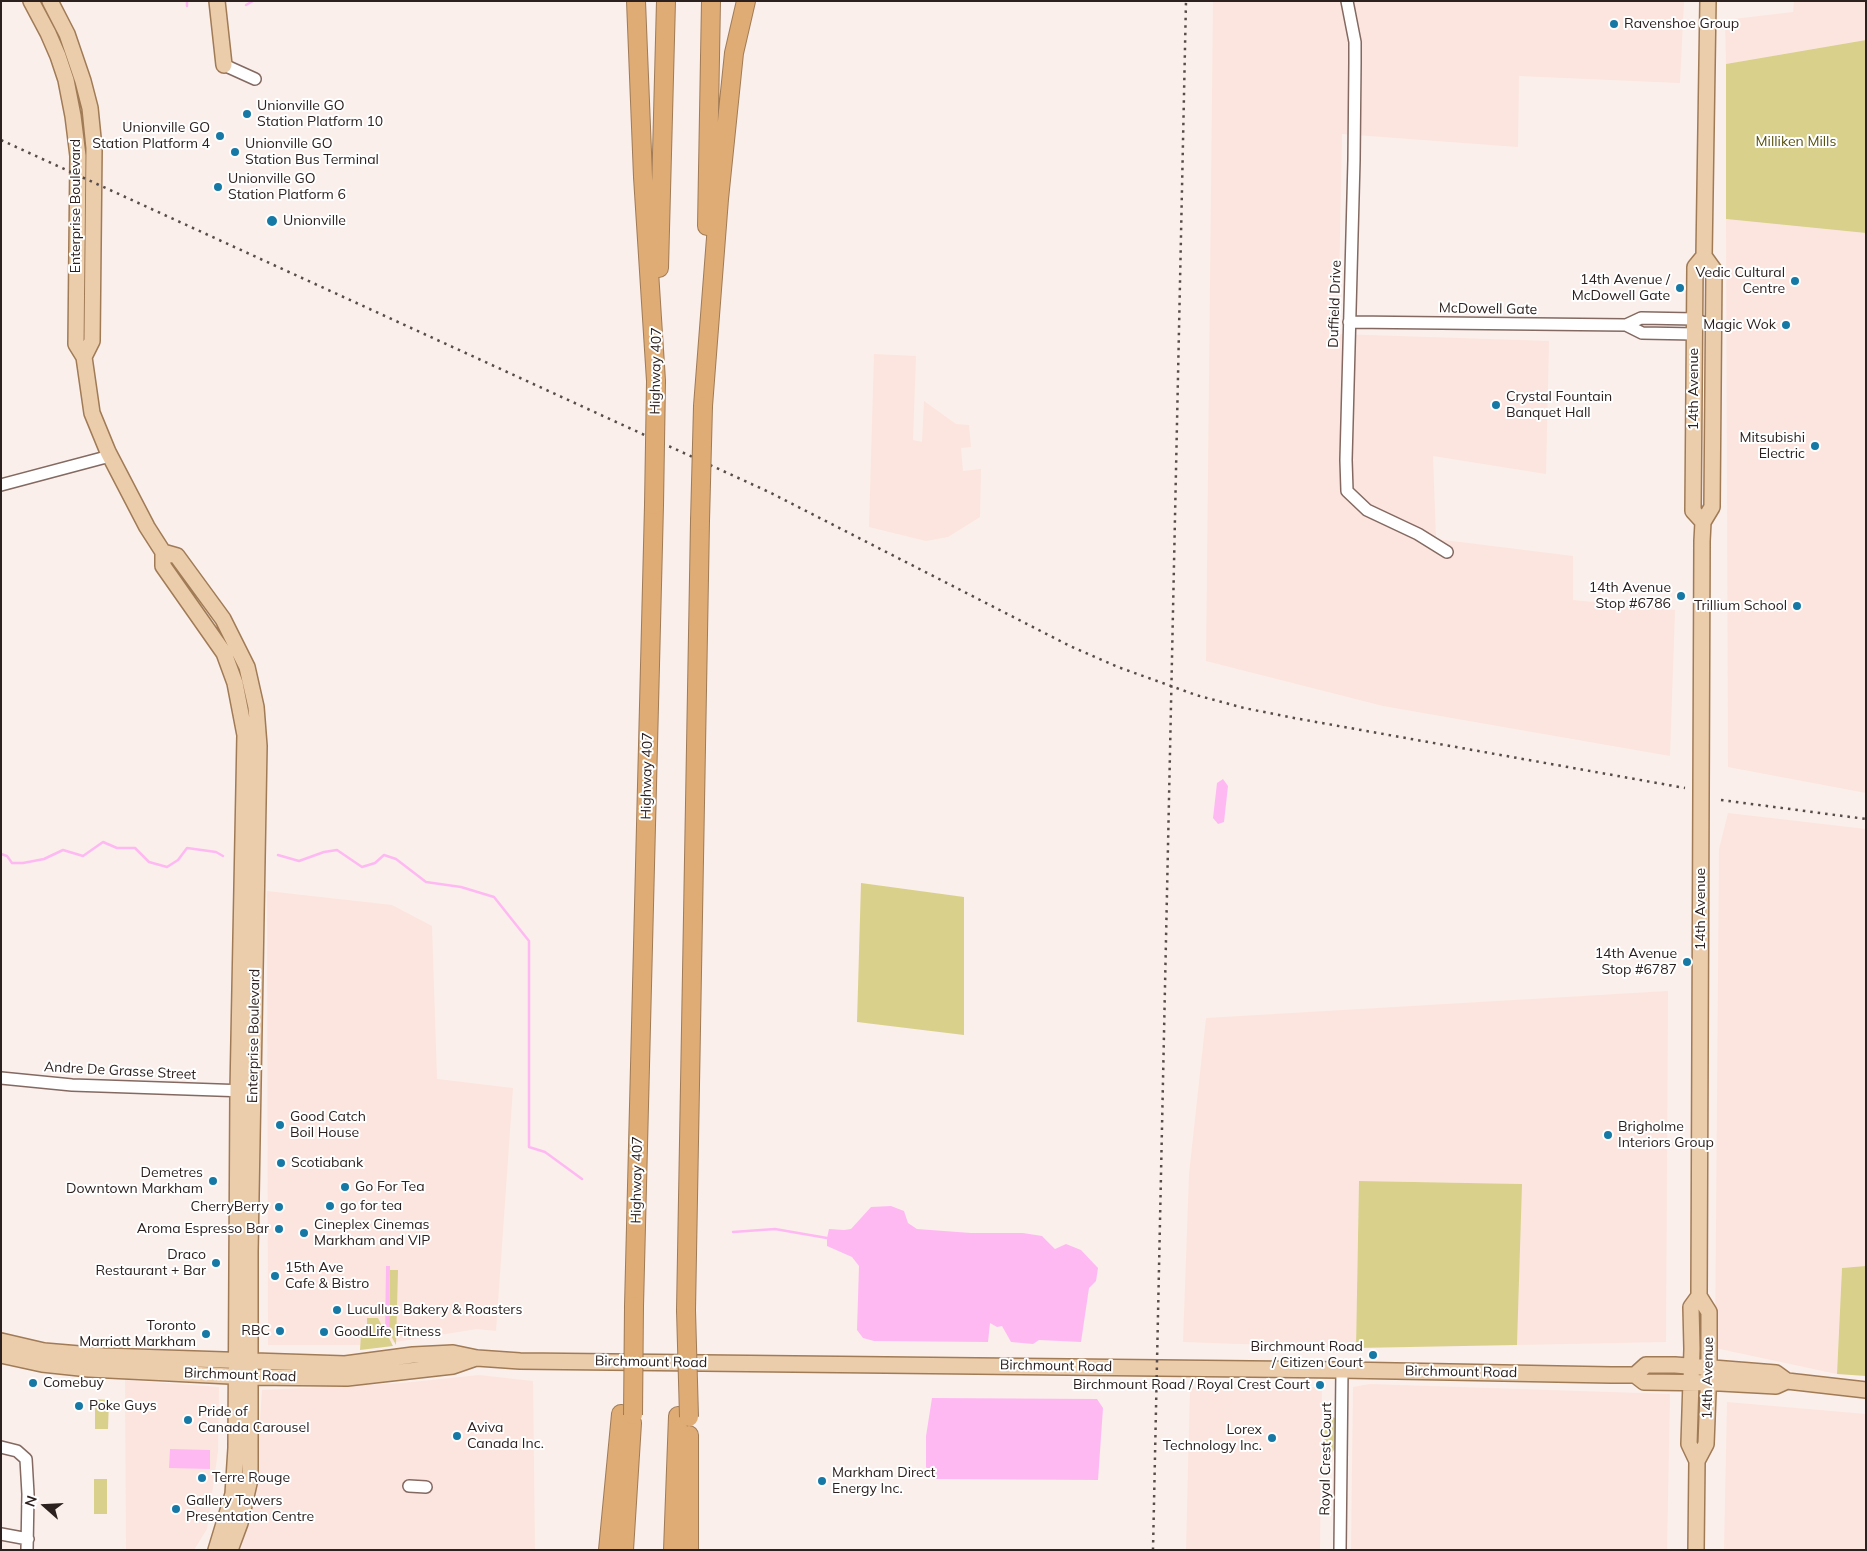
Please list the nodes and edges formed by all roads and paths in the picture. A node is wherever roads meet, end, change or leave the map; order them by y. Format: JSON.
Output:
{"nodes":[{"id":1,"x":31,"y":1,"type":"edge"},
{"id":2,"x":50,"y":1,"type":"edge"},
{"id":3,"x":217,"y":1,"type":"edge"},
{"id":4,"x":636,"y":1,"type":"edge"},
{"id":5,"x":666,"y":1,"type":"edge"},
{"id":6,"x":710,"y":1,"type":"edge"},
{"id":7,"x":746,"y":1,"type":"edge"},
{"id":8,"x":1347,"y":1,"type":"edge"},
{"id":9,"x":1708,"y":1,"type":"edge"},
{"id":10,"x":224,"y":65,"type":"joint"},
{"id":11,"x":255,"y":79,"type":"dead end"},
{"id":12,"x":1704,"y":256,"type":"junction"},
{"id":13,"x":1695,"y":319,"type":"junction"},
{"id":14,"x":1349,"y":322,"type":"junction"},
{"id":15,"x":1626,"y":325,"type":"junction"},
{"id":16,"x":1713,"y":327,"type":"junction"},
{"id":17,"x":1694,"y":334,"type":"junction"},
{"id":18,"x":84,"y":357,"type":"junction"},
{"id":19,"x":656,"y":381,"type":"junction"},
{"id":20,"x":703,"y":406,"type":"junction"},
{"id":21,"x":110,"y":456,"type":"junction"},
{"id":22,"x":1,"y":485,"type":"edge"},
{"id":23,"x":1703,"y":522,"type":"junction"},
{"id":24,"x":1447,"y":552,"type":"dead end"},
{"id":25,"x":1,"y":1078,"type":"edge"},
{"id":26,"x":245,"y":1091,"type":"junction"},
{"id":27,"x":1699,"y":1296,"type":"junction"},
{"id":28,"x":1,"y":1341,"type":"edge"},
{"id":29,"x":1,"y":1355,"type":"edge"},
{"id":30,"x":1691,"y":1366,"type":"junction"},
{"id":31,"x":1710,"y":1367,"type":"junction"},
{"id":32,"x":244,"y":1368,"type":"junction"},
{"id":33,"x":1342,"y":1370,"type":"junction"},
{"id":34,"x":1635,"y":1375,"type":"junction"},
{"id":35,"x":1787,"y":1381,"type":"junction"},
{"id":36,"x":1691,"y":1382,"type":"junction"},
{"id":37,"x":1709,"y":1382,"type":"junction"},
{"id":38,"x":1866,"y":1390,"type":"edge"},
{"id":39,"x":627,"y":1414,"type":"junction"},
{"id":40,"x":683,"y":1416,"type":"junction"},
{"id":41,"x":1,"y":1447,"type":"edge"},
{"id":42,"x":1697,"y":1461,"type":"junction"},
{"id":43,"x":409,"y":1486,"type":"dead end"},
{"id":44,"x":426,"y":1487,"type":"dead end"},
{"id":45,"x":1,"y":1534,"type":"edge"},
{"id":46,"x":27,"y":1545,"type":"edge"},
{"id":47,"x":216,"y":1550,"type":"edge"},
{"id":48,"x":230,"y":1550,"type":"edge"},
{"id":49,"x":608,"y":1550,"type":"edge"},
{"id":50,"x":624,"y":1550,"type":"edge"},
{"id":51,"x":673,"y":1550,"type":"edge"},
{"id":52,"x":689,"y":1550,"type":"edge"},
{"id":53,"x":1340,"y":1550,"type":"edge"},
{"id":54,"x":1696,"y":1550,"type":"edge"}],
"edges":[{"from":1,"to":18,"type":"main road","name":"Enterprise Boulevard"},
{"from":2,"to":18,"type":"main road","name":"Enterprise Boulevard"},
{"from":3,"to":10,"type":"main road"},
{"from":4,"to":19,"type":"highway"},
{"from":5,"to":19,"type":"highway","name":"Highway 407"},
{"from":6,"to":20,"type":"highway"},
{"from":7,"to":20,"type":"highway"},
{"from":8,"to":14,"type":"street","name":"Duffield Drive"},
{"from":9,"to":12,"type":"main road","name":"14th Avenue"},
{"from":10,"to":11,"type":"street"},
{"from":12,"to":13,"type":"main road","name":"14th Avenue"},
{"from":12,"to":16,"type":"main road","name":"14th Avenue"},
{"from":13,"to":15,"type":"street","name":"McDowell Gate"},
{"from":13,"to":16,"type":"street","name":"McDowell Gate"},
{"from":13,"to":17,"type":"main road","name":"14th Avenue"},
{"from":14,"to":15,"type":"street","name":"McDowell Gate"},
{"from":14,"to":24,"type":"street","name":"Duffield Drive"},
{"from":15,"to":17,"type":"street","name":"McDowell Gate"},
{"from":16,"to":23,"type":"main road","name":"14th Avenue"},
{"from":17,"to":23,"type":"main road","name":"14th Avenue"},
{"from":18,"to":21,"type":"main road","name":"Enterprise Boulevard"},
{"from":19,"to":39,"type":"highway","name":"Highway 407","bridge":true},
{"from":20,"to":40,"type":"highway","bridge":true},
{"from":21,"to":22,"type":"street"},
{"from":21,"to":26,"type":"main road","name":"Enterprise Boulevard"},
{"from":23,"to":27,"type":"main road","name":"14th Avenue"},
{"from":25,"to":26,"type":"street","name":"Andre De Grasse Street"},
{"from":26,"to":32,"type":"main road","name":"Enterprise Boulevard"},
{"from":27,"to":30,"type":"main road","name":"14th Avenue"},
{"from":27,"to":31,"type":"main road","name":"14th Avenue"},
{"from":28,"to":32,"type":"main road","name":"Birchmount Road"},
{"from":29,"to":32,"type":"main road","name":"Birchmount Road"},
{"from":30,"to":31,"type":"main road","name":"Birchmount Road"},
{"from":30,"to":34,"type":"main road","name":"Birchmount Road"},
{"from":30,"to":36,"type":"main road","name":"14th Avenue"},
{"from":31,"to":35,"type":"main road","name":"Birchmount Road"},
{"from":31,"to":37,"type":"main road","name":"14th Avenue"},
{"from":32,"to":33,"type":"main road","name":"Birchmount Road"},
{"from":32,"to":47,"type":"main road","name":"Enterprise Boulevard"},
{"from":32,"to":48,"type":"main road","name":"Enterprise Boulevard"},
{"from":33,"to":34,"type":"main road","name":"Birchmount Road"},
{"from":33,"to":53,"type":"street","name":"Royal Crest Court"},
{"from":34,"to":36,"type":"main road","name":"Birchmount Road"},
{"from":35,"to":37,"type":"main road","name":"Birchmount Road"},
{"from":35,"to":38,"type":"main road","name":"Birchmount Road"},
{"from":36,"to":37,"type":"main road","name":"Birchmount Road"},
{"from":36,"to":42,"type":"main road","name":"14th Avenue"},
{"from":37,"to":42,"type":"main road","name":"14th Avenue"},
{"from":39,"to":49,"type":"highway"},
{"from":39,"to":50,"type":"highway","name":"Highway 407"},
{"from":40,"to":51,"type":"highway"},
{"from":40,"to":52,"type":"highway"},
{"from":41,"to":46,"type":"street"},
{"from":42,"to":54,"type":"main road","name":"14th Avenue"},
{"from":43,"to":44,"type":"street"},
{"from":45,"to":46,"type":"street"}]}
